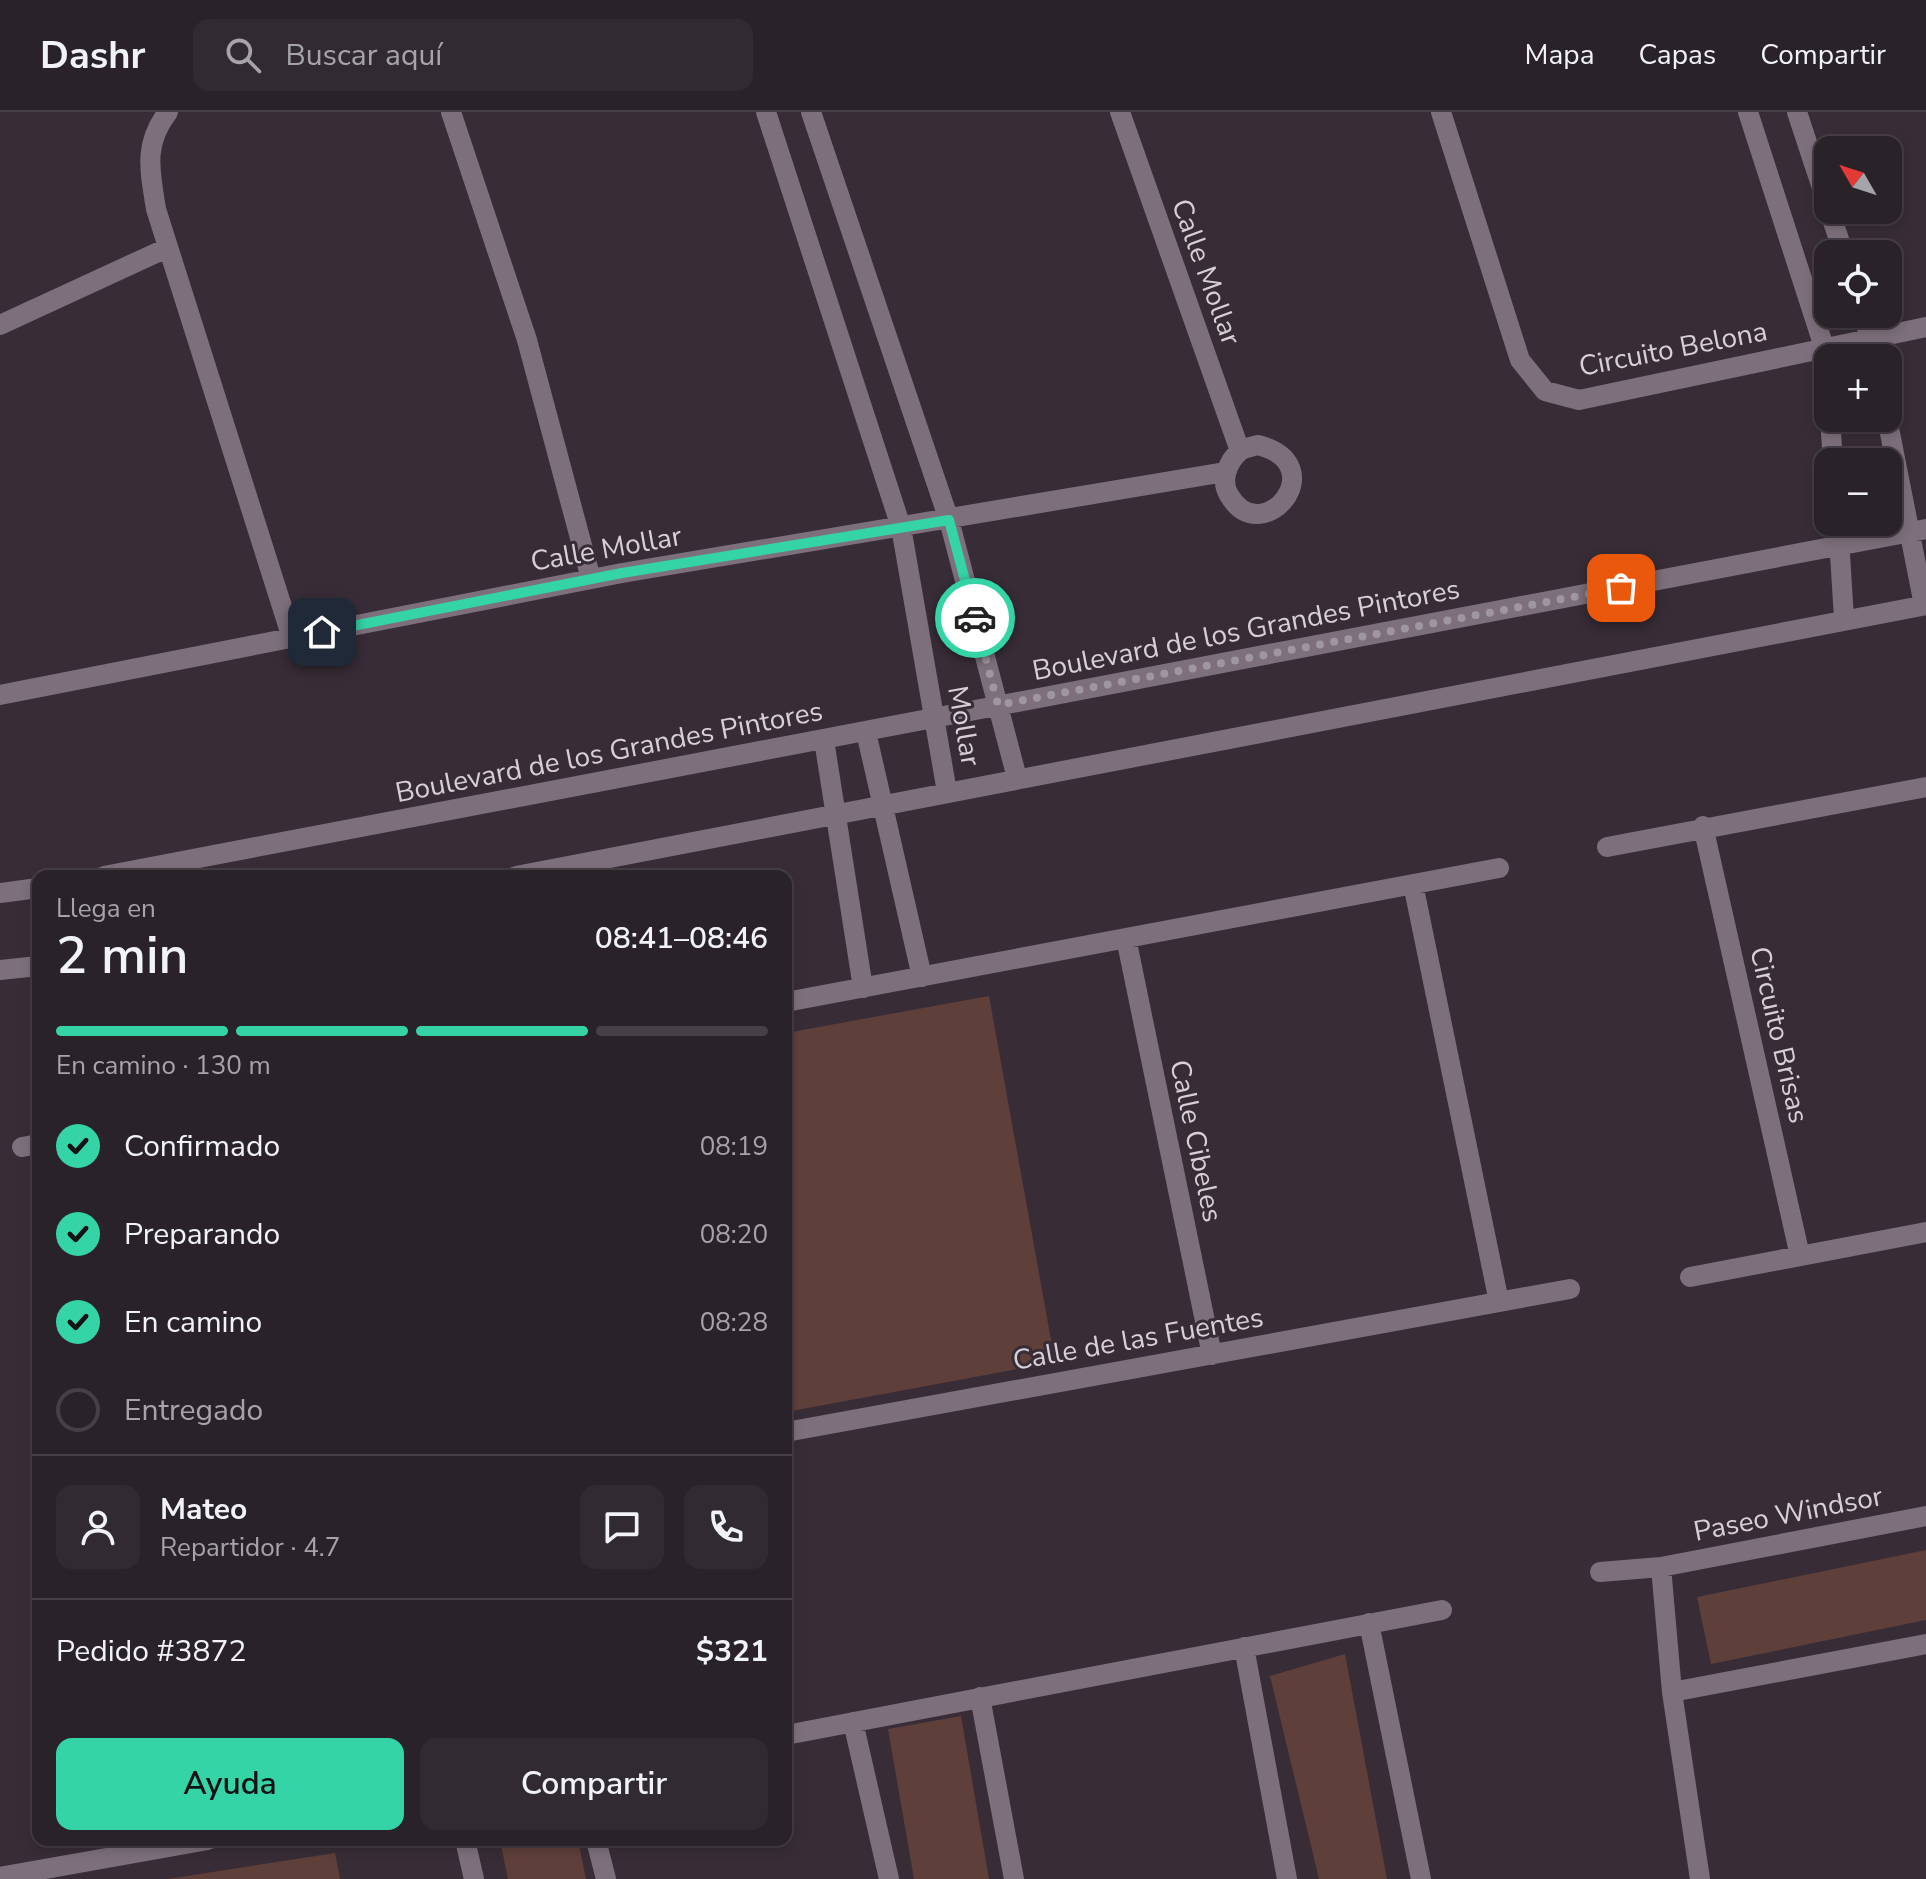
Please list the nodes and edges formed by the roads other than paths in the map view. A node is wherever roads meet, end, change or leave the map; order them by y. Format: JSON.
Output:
{"nodes":[{"id":1,"x":168,"y":112,"type":"edge"},
{"id":2,"x":451,"y":112,"type":"edge"},
{"id":3,"x":766,"y":112,"type":"edge"},
{"id":4,"x":811,"y":112,"type":"edge"},
{"id":5,"x":1120,"y":112,"type":"edge"},
{"id":6,"x":1441,"y":112,"type":"edge"},
{"id":7,"x":1748,"y":112,"type":"edge"},
{"id":8,"x":1797,"y":112,"type":"edge"},
{"id":9,"x":1814,"y":163,"type":"edge"},
{"id":10,"x":167,"y":248,"type":"junction"},
{"id":11,"x":0,"y":325,"type":"edge"},
{"id":12,"x":1926,"y":327,"type":"edge"},
{"id":13,"x":1868,"y":328,"type":"edge"},
{"id":14,"x":1871,"y":337,"type":"junction"},
{"id":15,"x":1823,"y":344,"type":"edge"},
{"id":16,"x":1838,"y":344,"type":"edge"},
{"id":17,"x":1872,"y":344,"type":"edge"},
{"id":18,"x":1814,"y":349,"type":"edge"},
{"id":19,"x":1891,"y":432,"type":"edge"},
{"id":20,"x":1240,"y":451,"type":"junction"},
{"id":21,"x":1225,"y":472,"type":"junction"},
{"id":22,"x":949,"y":520,"type":"junction"},
{"id":23,"x":901,"y":527,"type":"junction"},
{"id":24,"x":1917,"y":530,"type":"edge"},
{"id":25,"x":1839,"y":536,"type":"edge"},
{"id":26,"x":1839,"y":547,"type":"junction"},
{"id":27,"x":591,"y":579,"type":"junction"},
{"id":28,"x":1925,"y":605,"type":"edge"},
{"id":29,"x":1844,"y":619,"type":"junction"},
{"id":30,"x":292,"y":638,"type":"junction"},
{"id":31,"x":0,"y":695,"type":"edge"},
{"id":32,"x":998,"y":705,"type":"junction"},
{"id":33,"x":934,"y":719,"type":"junction"},
{"id":34,"x":866,"y":732,"type":"junction"},
{"id":35,"x":824,"y":740,"type":"junction"},
{"id":36,"x":1017,"y":778,"type":"junction"},
{"id":37,"x":1926,"y":787,"type":"edge"},
{"id":38,"x":947,"y":792,"type":"junction"},
{"id":39,"x":883,"y":805,"type":"junction"},
{"id":40,"x":836,"y":815,"type":"junction"},
{"id":41,"x":1703,"y":826,"type":"junction"},
{"id":42,"x":1607,"y":847,"type":"dead end"},
{"id":43,"x":1499,"y":868,"type":"dead end"},
{"id":44,"x":136,"y":870,"type":"edge"},
{"id":45,"x":547,"y":870,"type":"edge"},
{"id":46,"x":1413,"y":884,"type":"junction"},
{"id":47,"x":32,"y":889,"type":"edge"},
{"id":48,"x":0,"y":893,"type":"edge"},
{"id":49,"x":1126,"y":938,"type":"junction"},
{"id":50,"x":32,"y":967,"type":"edge"},
{"id":51,"x":0,"y":970,"type":"edge"},
{"id":52,"x":922,"y":977,"type":"junction"},
{"id":53,"x":863,"y":988,"type":"junction"},
{"id":54,"x":792,"y":1001,"type":"edge"},
{"id":55,"x":1926,"y":1232,"type":"edge"},
{"id":56,"x":1800,"y":1256,"type":"junction"},
{"id":57,"x":1690,"y":1277,"type":"dead end"},
{"id":58,"x":1570,"y":1289,"type":"dead end"},
{"id":59,"x":1499,"y":1302,"type":"junction"},
{"id":60,"x":1212,"y":1355,"type":"junction"},
{"id":61,"x":792,"y":1431,"type":"edge"},
{"id":62,"x":1926,"y":1516,"type":"edge"},
{"id":63,"x":1661,"y":1567,"type":"junction"},
{"id":64,"x":1600,"y":1572,"type":"dead end"},
{"id":65,"x":1442,"y":1610,"type":"dead end"},
{"id":66,"x":1369,"y":1623,"type":"junction"},
{"id":67,"x":1926,"y":1644,"type":"edge"},
{"id":68,"x":1244,"y":1647,"type":"junction"},
{"id":69,"x":1672,"y":1692,"type":"junction"},
{"id":70,"x":980,"y":1697,"type":"junction"},
{"id":71,"x":853,"y":1722,"type":"junction"},
{"id":72,"x":792,"y":1734,"type":"edge"},
{"id":73,"x":174,"y":1846,"type":"edge"},
{"id":74,"x":466,"y":1846,"type":"edge"},
{"id":75,"x":598,"y":1846,"type":"edge"},
{"id":76,"x":85,"y":1862,"type":"junction"},
{"id":77,"x":0,"y":1877,"type":"edge"},
{"id":78,"x":97,"y":1879,"type":"edge"},
{"id":79,"x":474,"y":1879,"type":"edge"},
{"id":80,"x":606,"y":1879,"type":"edge"},
{"id":81,"x":889,"y":1879,"type":"edge"},
{"id":82,"x":1014,"y":1879,"type":"edge"},
{"id":83,"x":1287,"y":1879,"type":"edge"},
{"id":84,"x":1421,"y":1879,"type":"edge"},
{"id":85,"x":1700,"y":1879,"type":"edge"}],
"edges":[{"from":1,"to":10,"type":"street"},
{"from":2,"to":27,"type":"street"},
{"from":3,"to":23,"type":"street","name":"Mollar"},
{"from":4,"to":22,"type":"street","name":"Mollar"},
{"from":5,"to":20,"type":"street","name":"Calle Mollar"},
{"from":6,"to":18,"type":"street","name":"Circuito Belona"},
{"from":7,"to":15,"type":"street"},
{"from":8,"to":9,"type":"street"},
{"from":10,"to":11,"type":"street"},
{"from":10,"to":30,"type":"street"},
{"from":12,"to":14,"type":"street","name":"Circuito Belona"},
{"from":13,"to":14,"type":"street"},
{"from":14,"to":16,"type":"street","name":"Circuito Belona"},
{"from":14,"to":17,"type":"street"},
{"from":19,"to":24,"type":"street"},
{"from":20,"to":21,"type":"street"},
{"from":20,"to":21,"type":"street"},
{"from":21,"to":22,"type":"street","name":"Calle Mollar"},
{"from":22,"to":23,"type":"street","name":"Calle Mollar"},
{"from":22,"to":32,"type":"street","name":"Mollar"},
{"from":23,"to":27,"type":"street","name":"Calle Mollar"},
{"from":23,"to":33,"type":"street","name":"Mollar"},
{"from":24,"to":26,"type":"street","name":"Boulevard de los Grandes Pintores"},
{"from":24,"to":28,"type":"street"},
{"from":25,"to":26,"type":"street"},
{"from":26,"to":29,"type":"street"},
{"from":26,"to":32,"type":"street","name":"Boulevard de los Grandes Pintores"},
{"from":27,"to":30,"type":"street","name":"Calle Mollar"},
{"from":28,"to":29,"type":"street"},
{"from":29,"to":36,"type":"street"},
{"from":30,"to":31,"type":"street","name":"Calle Mollar"},
{"from":32,"to":33,"type":"street","name":"Boulevard de los Grandes Pintores"},
{"from":32,"to":36,"type":"street","name":"Mollar"},
{"from":33,"to":34,"type":"street","name":"Boulevard de los Grandes Pintores"},
{"from":33,"to":38,"type":"street","name":"Mollar"},
{"from":34,"to":35,"type":"street","name":"Boulevard de los Grandes Pintores"},
{"from":34,"to":39,"type":"street"},
{"from":35,"to":40,"type":"street"},
{"from":35,"to":44,"type":"street","name":"Boulevard de los Grandes Pintores"},
{"from":36,"to":38,"type":"street"},
{"from":37,"to":41,"type":"street"},
{"from":38,"to":39,"type":"street"},
{"from":39,"to":40,"type":"street"},
{"from":39,"to":52,"type":"street"},
{"from":40,"to":45,"type":"street"},
{"from":40,"to":53,"type":"street"},
{"from":41,"to":42,"type":"street"},
{"from":41,"to":56,"type":"street","name":"Circuito Brisas"},
{"from":43,"to":46,"type":"street"},
{"from":46,"to":49,"type":"street"},
{"from":46,"to":59,"type":"street"},
{"from":47,"to":48,"type":"street"},
{"from":49,"to":52,"type":"street"},
{"from":49,"to":60,"type":"street","name":"Calle Cibeles"},
{"from":50,"to":51,"type":"street"},
{"from":52,"to":53,"type":"street"},
{"from":53,"to":54,"type":"street"},
{"from":55,"to":56,"type":"street"},
{"from":56,"to":57,"type":"street"},
{"from":58,"to":59,"type":"street","name":"Calle de las Fuentes"},
{"from":59,"to":60,"type":"street","name":"Calle de las Fuentes"},
{"from":60,"to":61,"type":"street","name":"Calle de las Fuentes"},
{"from":62,"to":63,"type":"street","name":"Paseo Windsor"},
{"from":63,"to":64,"type":"street","name":"Paseo Windsor"},
{"from":63,"to":69,"type":"street","name":"Paseo Windsor"},
{"from":65,"to":66,"type":"street"},
{"from":66,"to":68,"type":"street"},
{"from":66,"to":84,"type":"street"},
{"from":67,"to":69,"type":"street"},
{"from":68,"to":70,"type":"street"},
{"from":68,"to":83,"type":"street"},
{"from":69,"to":85,"type":"street","name":"Paseo Windsor"},
{"from":70,"to":71,"type":"street"},
{"from":70,"to":82,"type":"street"},
{"from":71,"to":72,"type":"street"},
{"from":71,"to":81,"type":"street"},
{"from":73,"to":76,"type":"street"},
{"from":74,"to":79,"type":"street"},
{"from":75,"to":80,"type":"street"},
{"from":76,"to":77,"type":"street"},
{"from":76,"to":78,"type":"street"}]}
